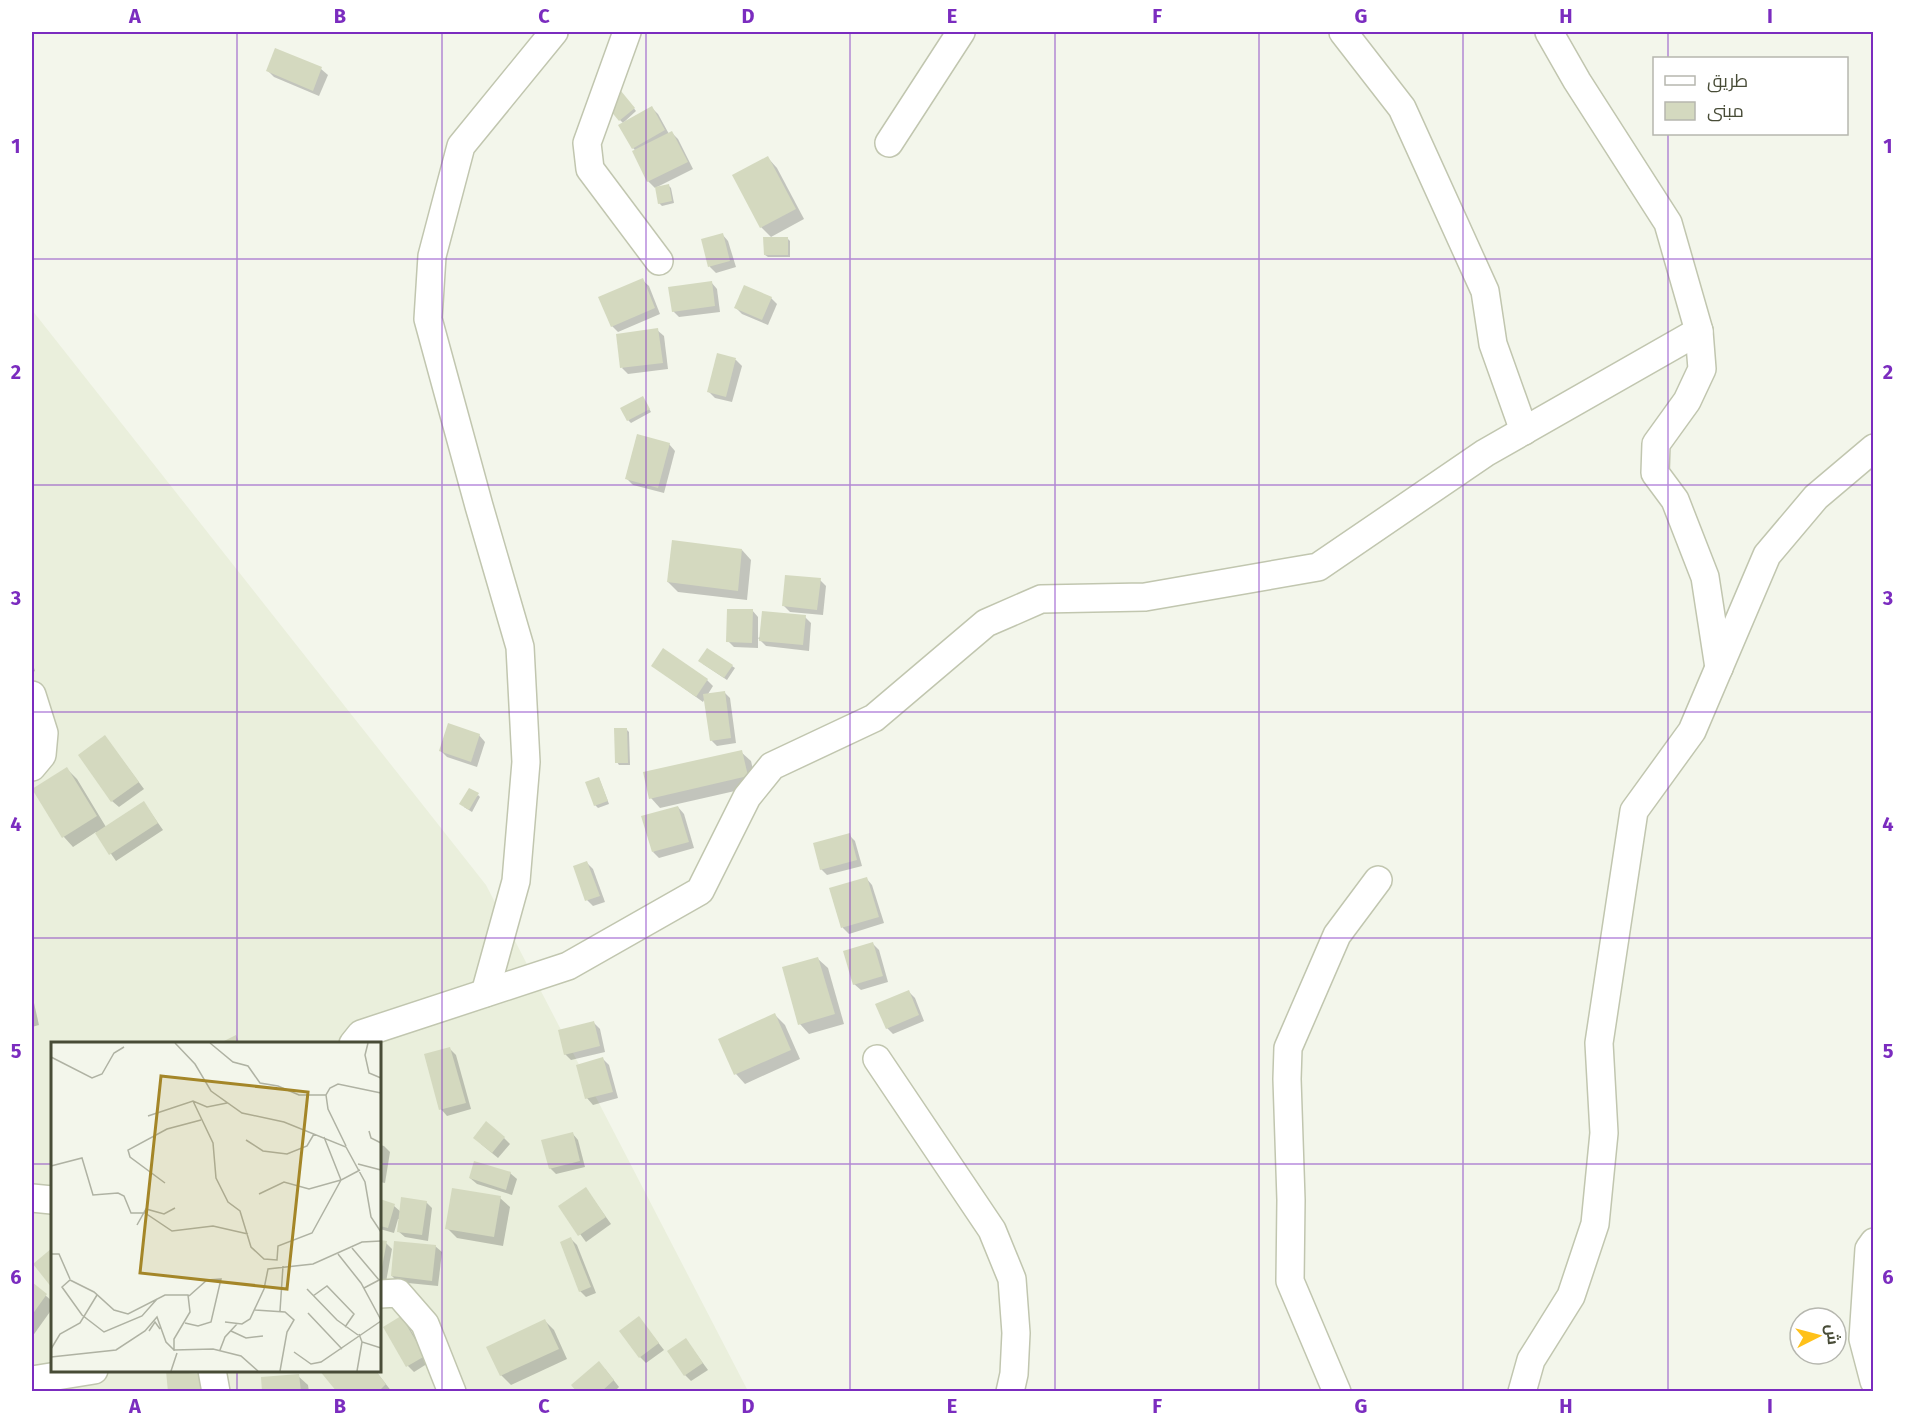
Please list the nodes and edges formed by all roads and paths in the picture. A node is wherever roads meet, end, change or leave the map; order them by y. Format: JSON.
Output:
{"nodes":[{"id":1,"x":554,"y":32,"type":"edge"},
{"id":2,"x":627,"y":32,"type":"edge"},
{"id":3,"x":961,"y":32,"type":"edge"},
{"id":4,"x":1343,"y":32,"type":"edge"},
{"id":5,"x":1548,"y":32,"type":"edge"},
{"id":6,"x":889,"y":143,"type":"dead end"},
{"id":7,"x":659,"y":261,"type":"dead end"},
{"id":8,"x":1699,"y":331,"type":"junction"},
{"id":9,"x":1524,"y":431,"type":"junction"},
{"id":10,"x":1874,"y":448,"type":"edge"},
{"id":11,"x":1719,"y":668,"type":"junction"},
{"id":12,"x":32,"y":695,"type":"edge"},
{"id":13,"x":32,"y":767,"type":"edge"},
{"id":14,"x":1378,"y":880,"type":"dead end"},
{"id":15,"x":485,"y":993,"type":"junction"},
{"id":16,"x":354,"y":1042,"type":"edge"},
{"id":17,"x":877,"y":1059,"type":"dead end"},
{"id":18,"x":32,"y":1198,"type":"edge"},
{"id":19,"x":51,"y":1200,"type":"edge"},
{"id":20,"x":1874,"y":1242,"type":"edge"},
{"id":21,"x":381,"y":1294,"type":"edge"},
{"id":22,"x":87,"y":1372,"type":"edge"},
{"id":23,"x":212,"y":1372,"type":"edge"},
{"id":24,"x":32,"y":1380,"type":"edge"},
{"id":25,"x":1874,"y":1381,"type":"edge"},
{"id":26,"x":216,"y":1392,"type":"edge"},
{"id":27,"x":452,"y":1392,"type":"edge"},
{"id":28,"x":1010,"y":1392,"type":"edge"},
{"id":29,"x":1337,"y":1392,"type":"edge"},
{"id":30,"x":1522,"y":1392,"type":"edge"}],
"edges":[{"from":1,"to":15,"type":"street"},
{"from":2,"to":7,"type":"street"},
{"from":3,"to":6,"type":"street"},
{"from":4,"to":9,"type":"street"},
{"from":5,"to":8,"type":"street"},
{"from":8,"to":9,"type":"street"},
{"from":8,"to":11,"type":"street"},
{"from":9,"to":15,"type":"street"},
{"from":10,"to":11,"type":"street"},
{"from":11,"to":30,"type":"street"},
{"from":12,"to":13,"type":"street"},
{"from":14,"to":29,"type":"street"},
{"from":15,"to":16,"type":"street"},
{"from":17,"to":28,"type":"street"},
{"from":18,"to":19,"type":"street"},
{"from":20,"to":25,"type":"street"},
{"from":21,"to":27,"type":"street"},
{"from":22,"to":24,"type":"street"},
{"from":23,"to":26,"type":"street"}]}
